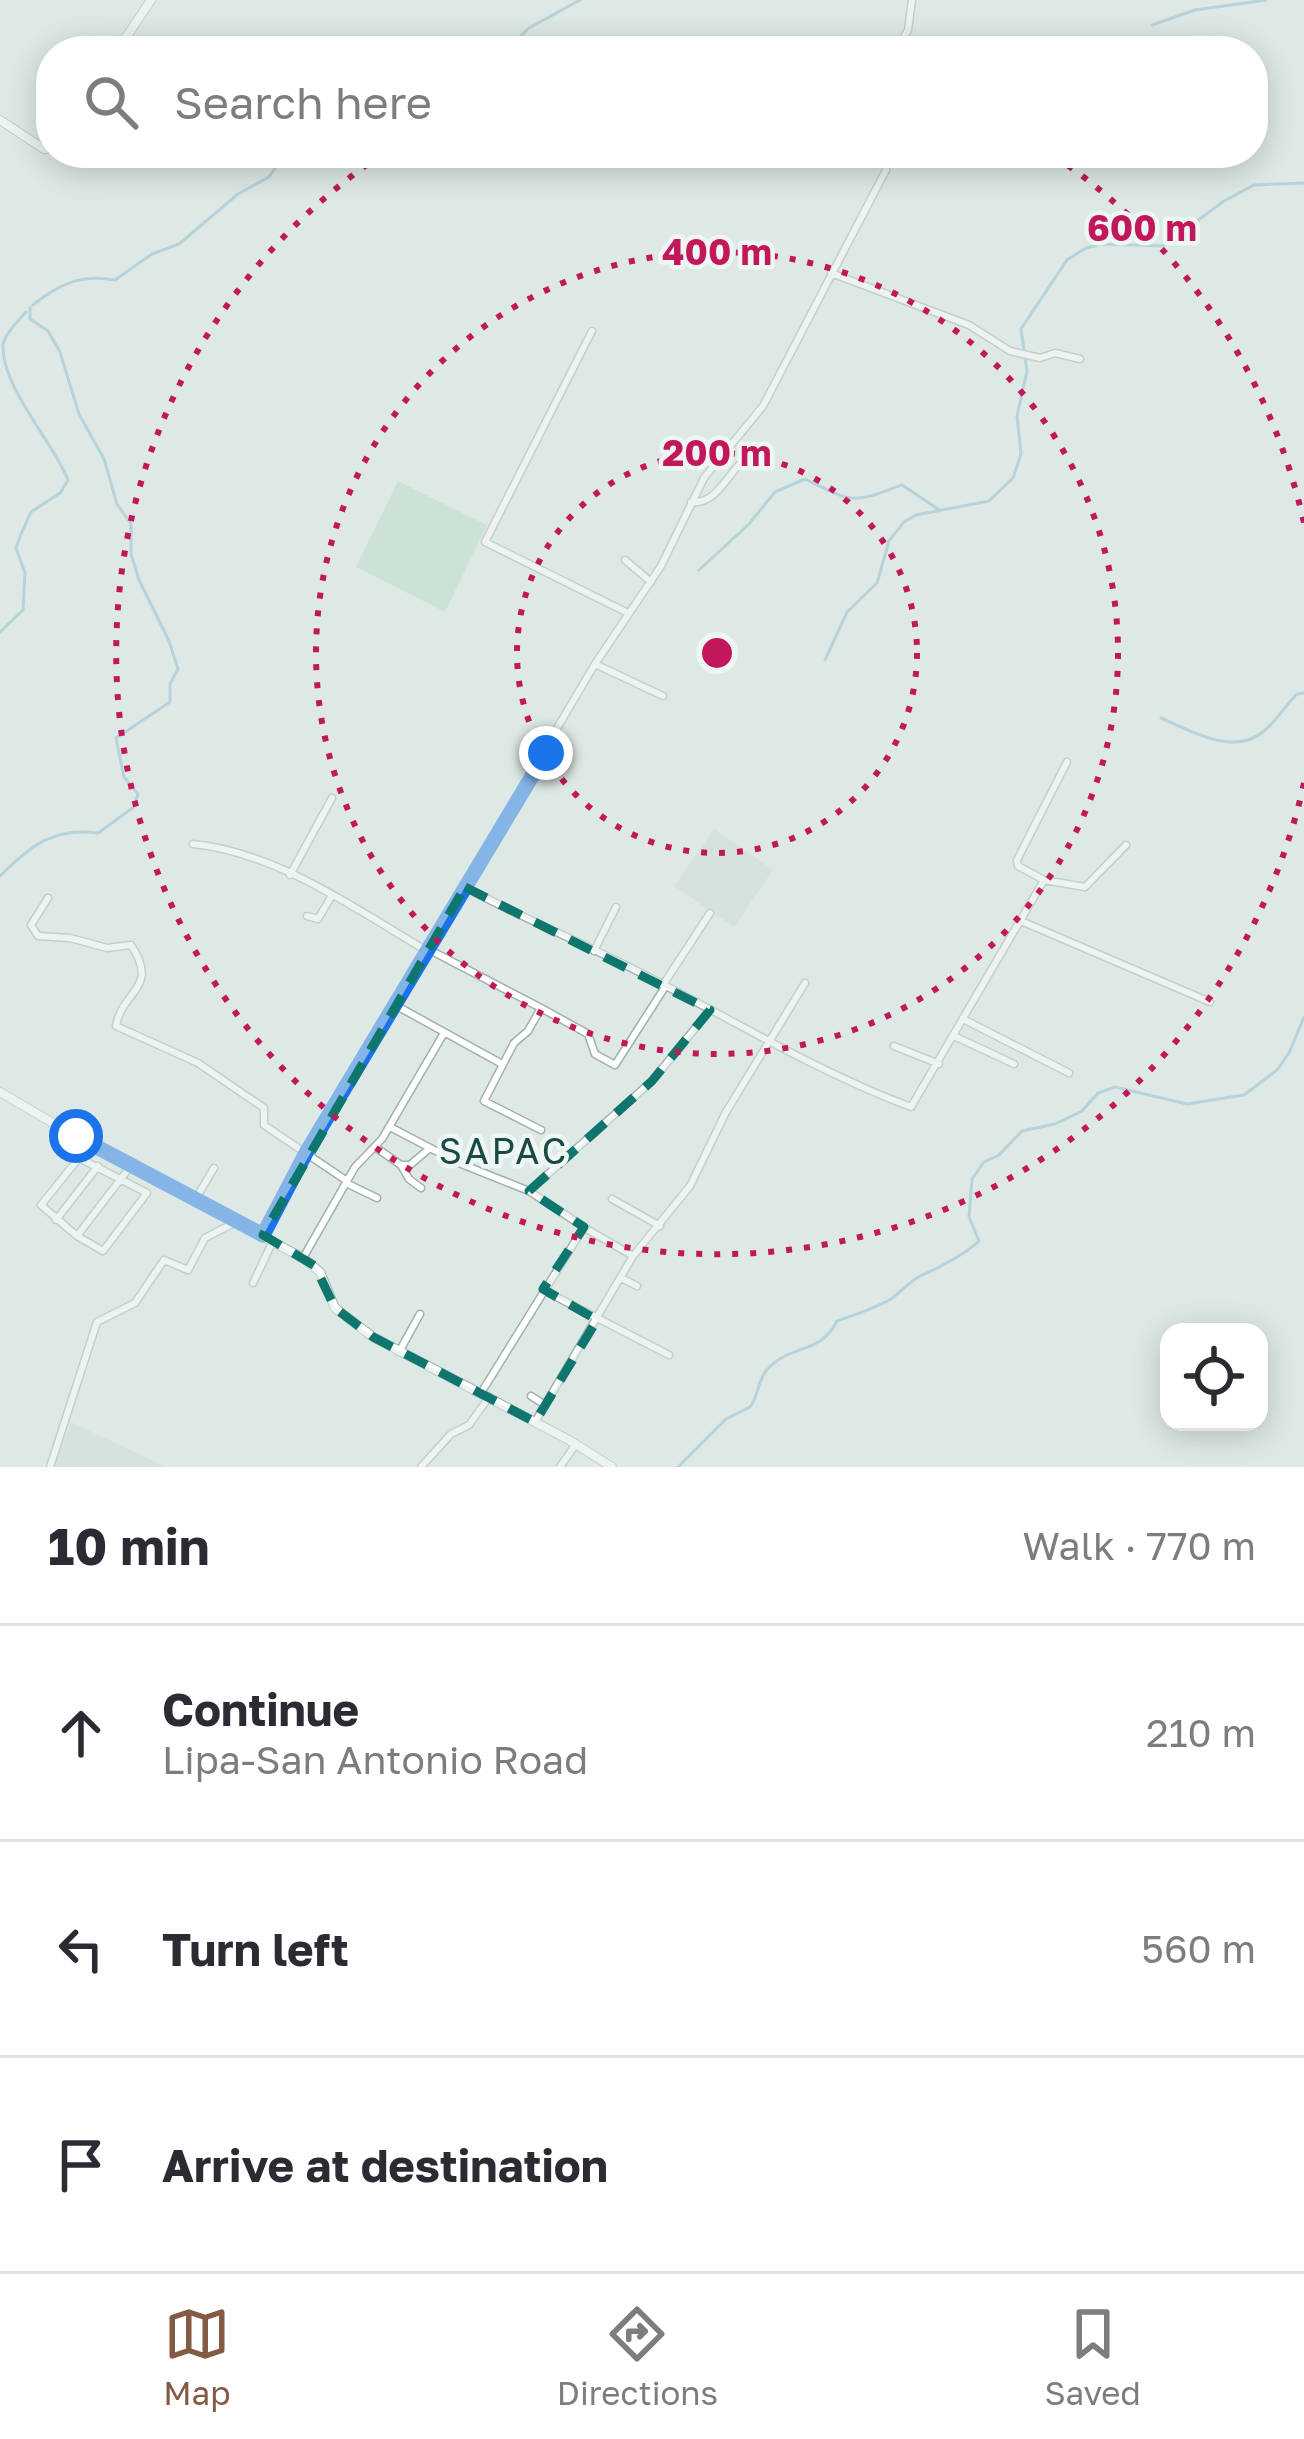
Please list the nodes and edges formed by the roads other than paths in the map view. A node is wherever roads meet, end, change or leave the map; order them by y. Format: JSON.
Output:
{"nodes":[{"id":1,"x":151,"y":0,"type":"edge"},
{"id":2,"x":912,"y":0,"type":"edge"},
{"id":3,"x":127,"y":36,"type":"edge"},
{"id":4,"x":905,"y":36,"type":"edge"},
{"id":5,"x":0,"y":120,"type":"edge"},
{"id":6,"x":36,"y":144,"type":"edge"},
{"id":7,"x":886,"y":168,"type":"edge"},
{"id":8,"x":831,"y":273,"type":"junction"},
{"id":9,"x":592,"y":331,"type":"dead end"},
{"id":10,"x":1080,"y":359,"type":"dead end"},
{"id":11,"x":741,"y":463,"type":"dead end"},
{"id":12,"x":692,"y":502,"type":"junction"},
{"id":13,"x":625,"y":560,"type":"dead end"},
{"id":14,"x":651,"y":582,"type":"junction"},
{"id":15,"x":628,"y":613,"type":"junction"},
{"id":16,"x":595,"y":664,"type":"junction"},
{"id":17,"x":663,"y":696,"type":"dead end"},
{"id":18,"x":1067,"y":762,"type":"dead end"},
{"id":19,"x":332,"y":798,"type":"dead end"},
{"id":20,"x":193,"y":844,"type":"dead end"},
{"id":21,"x":1126,"y":844,"type":"dead end"},
{"id":22,"x":290,"y":874,"type":"junction"},
{"id":23,"x":1044,"y":880,"type":"junction"},
{"id":24,"x":465,"y":887,"type":"junction"},
{"id":25,"x":331,"y":897,"type":"junction"},
{"id":26,"x":48,"y":898,"type":"dead end"},
{"id":27,"x":616,"y":907,"type":"dead end"},
{"id":28,"x":710,"y":913,"type":"dead end"},
{"id":29,"x":308,"y":916,"type":"dead end"},
{"id":30,"x":1021,"y":921,"type":"junction"},
{"id":31,"x":428,"y":950,"type":"junction"},
{"id":32,"x":594,"y":951,"type":"junction"},
{"id":33,"x":805,"y":983,"type":"dead end"},
{"id":34,"x":664,"y":986,"type":"junction"},
{"id":35,"x":1210,"y":1002,"type":"dead end"},
{"id":36,"x":395,"y":1005,"type":"junction"},
{"id":37,"x":542,"y":1008,"type":"junction"},
{"id":38,"x":710,"y":1010,"type":"junction"},
{"id":39,"x":964,"y":1019,"type":"junction"},
{"id":40,"x":445,"y":1034,"type":"junction"},
{"id":41,"x":954,"y":1036,"type":"junction"},
{"id":42,"x":768,"y":1040,"type":"junction"},
{"id":43,"x":894,"y":1046,"type":"dead end"},
{"id":44,"x":502,"y":1064,"type":"junction"},
{"id":45,"x":939,"y":1064,"type":"junction"},
{"id":46,"x":1014,"y":1064,"type":"dead end"},
{"id":47,"x":1069,"y":1073,"type":"dead end"},
{"id":48,"x":0,"y":1092,"type":"edge"},
{"id":49,"x":390,"y":1127,"type":"junction"},
{"id":50,"x":541,"y":1130,"type":"dead end"},
{"id":51,"x":375,"y":1147,"type":"junction"},
{"id":52,"x":430,"y":1148,"type":"junction"},
{"id":53,"x":307,"y":1151,"type":"junction"},
{"id":54,"x":400,"y":1165,"type":"junction"},
{"id":55,"x":98,"y":1166,"type":"junction"},
{"id":56,"x":130,"y":1167,"type":"junction"},
{"id":57,"x":214,"y":1168,"type":"dead end"},
{"id":58,"x":122,"y":1178,"type":"junction"},
{"id":59,"x":347,"y":1182,"type":"junction"},
{"id":60,"x":421,"y":1188,"type":"dead end"},
{"id":61,"x":529,"y":1191,"type":"junction"},
{"id":62,"x":377,"y":1198,"type":"dead end"},
{"id":63,"x":612,"y":1199,"type":"dead end"},
{"id":64,"x":194,"y":1200,"type":"junction"},
{"id":65,"x":56,"y":1220,"type":"junction"},
{"id":66,"x":238,"y":1222,"type":"junction"},
{"id":67,"x":660,"y":1226,"type":"junction"},
{"id":68,"x":584,"y":1227,"type":"junction"},
{"id":69,"x":77,"y":1236,"type":"junction"},
{"id":70,"x":268,"y":1238,"type":"junction"},
{"id":71,"x":633,"y":1256,"type":"junction"},
{"id":72,"x":304,"y":1258,"type":"junction"},
{"id":73,"x":621,"y":1278,"type":"junction"},
{"id":74,"x":253,"y":1283,"type":"dead end"},
{"id":75,"x":637,"y":1286,"type":"dead end"},
{"id":76,"x":544,"y":1290,"type":"junction"},
{"id":77,"x":420,"y":1314,"type":"dead end"},
{"id":78,"x":597,"y":1319,"type":"junction"},
{"id":79,"x":399,"y":1352,"type":"junction"},
{"id":80,"x":669,"y":1355,"type":"dead end"},
{"id":81,"x":485,"y":1395,"type":"junction"},
{"id":82,"x":531,"y":1396,"type":"dead end"},
{"id":83,"x":545,"y":1405,"type":"junction"},
{"id":84,"x":535,"y":1421,"type":"junction"},
{"id":85,"x":576,"y":1444,"type":"junction"},
{"id":86,"x":50,"y":1467,"type":"edge"},
{"id":87,"x":421,"y":1467,"type":"edge"},
{"id":88,"x":560,"y":1467,"type":"edge"},
{"id":89,"x":612,"y":1467,"type":"edge"}],
"edges":[{"from":1,"to":3,"type":"main road"},
{"from":2,"to":4,"type":"street"},
{"from":5,"to":6,"type":"main road"},
{"from":7,"to":8,"type":"street"},
{"from":8,"to":10,"type":"street"},
{"from":8,"to":12,"type":"street"},
{"from":9,"to":15,"type":"street"},
{"from":11,"to":12,"type":"street"},
{"from":12,"to":14,"type":"street"},
{"from":13,"to":14,"type":"street"},
{"from":14,"to":15,"type":"street"},
{"from":15,"to":16,"type":"street"},
{"from":16,"to":17,"type":"street"},
{"from":16,"to":24,"type":"street"},
{"from":18,"to":23,"type":"street"},
{"from":19,"to":22,"type":"street"},
{"from":20,"to":22,"type":"street"},
{"from":21,"to":23,"type":"street"},
{"from":22,"to":25,"type":"street"},
{"from":23,"to":30,"type":"street"},
{"from":24,"to":31,"type":"street"},
{"from":24,"to":32,"type":"street"},
{"from":25,"to":29,"type":"street"},
{"from":25,"to":31,"type":"street"},
{"from":26,"to":53,"type":"street"},
{"from":27,"to":32,"type":"street"},
{"from":28,"to":34,"type":"street"},
{"from":30,"to":35,"type":"street"},
{"from":30,"to":39,"type":"street"},
{"from":31,"to":36,"type":"street"},
{"from":31,"to":37,"type":"street"},
{"from":32,"to":34,"type":"street"},
{"from":33,"to":42,"type":"street"},
{"from":34,"to":37,"type":"street"},
{"from":34,"to":38,"type":"street"},
{"from":36,"to":40,"type":"street"},
{"from":36,"to":53,"type":"street"},
{"from":37,"to":44,"type":"street"},
{"from":38,"to":42,"type":"street"},
{"from":38,"to":61,"type":"street"},
{"from":39,"to":41,"type":"street"},
{"from":39,"to":47,"type":"street"},
{"from":40,"to":44,"type":"street"},
{"from":40,"to":49,"type":"street"},
{"from":41,"to":45,"type":"street"},
{"from":41,"to":46,"type":"street"},
{"from":42,"to":45,"type":"street"},
{"from":42,"to":67,"type":"street"},
{"from":43,"to":45,"type":"street"},
{"from":44,"to":50,"type":"street"},
{"from":48,"to":56,"type":"main road"},
{"from":49,"to":51,"type":"street"},
{"from":49,"to":52,"type":"street"},
{"from":51,"to":54,"type":"street"},
{"from":51,"to":59,"type":"street"},
{"from":52,"to":54,"type":"street"},
{"from":52,"to":61,"type":"street"},
{"from":53,"to":59,"type":"street"},
{"from":53,"to":70,"type":"street"},
{"from":54,"to":60,"type":"street"},
{"from":55,"to":58,"type":"street"},
{"from":55,"to":65,"type":"street"},
{"from":55,"to":65,"type":"street"},
{"from":56,"to":58,"type":"street"},
{"from":56,"to":64,"type":"main road"},
{"from":57,"to":64,"type":"street"},
{"from":58,"to":69,"type":"street"},
{"from":58,"to":69,"type":"street"},
{"from":59,"to":62,"type":"street"},
{"from":59,"to":72,"type":"street"},
{"from":61,"to":68,"type":"street"},
{"from":63,"to":67,"type":"street"},
{"from":64,"to":66,"type":"main road"},
{"from":65,"to":69,"type":"street"},
{"from":66,"to":70,"type":"main road"},
{"from":66,"to":86,"type":"street"},
{"from":67,"to":71,"type":"street"},
{"from":68,"to":71,"type":"street"},
{"from":68,"to":76,"type":"street"},
{"from":70,"to":72,"type":"main road"},
{"from":70,"to":74,"type":"street"},
{"from":71,"to":73,"type":"street"},
{"from":72,"to":79,"type":"main road"},
{"from":73,"to":75,"type":"street"},
{"from":73,"to":78,"type":"street"},
{"from":76,"to":78,"type":"street"},
{"from":76,"to":81,"type":"street"},
{"from":77,"to":79,"type":"street"},
{"from":78,"to":80,"type":"street"},
{"from":78,"to":83,"type":"street"},
{"from":79,"to":81,"type":"main road"},
{"from":81,"to":84,"type":"main road"},
{"from":81,"to":87,"type":"street"},
{"from":82,"to":83,"type":"street"},
{"from":83,"to":84,"type":"street"},
{"from":84,"to":85,"type":"main road"},
{"from":85,"to":88,"type":"street"},
{"from":85,"to":89,"type":"main road"}]}
